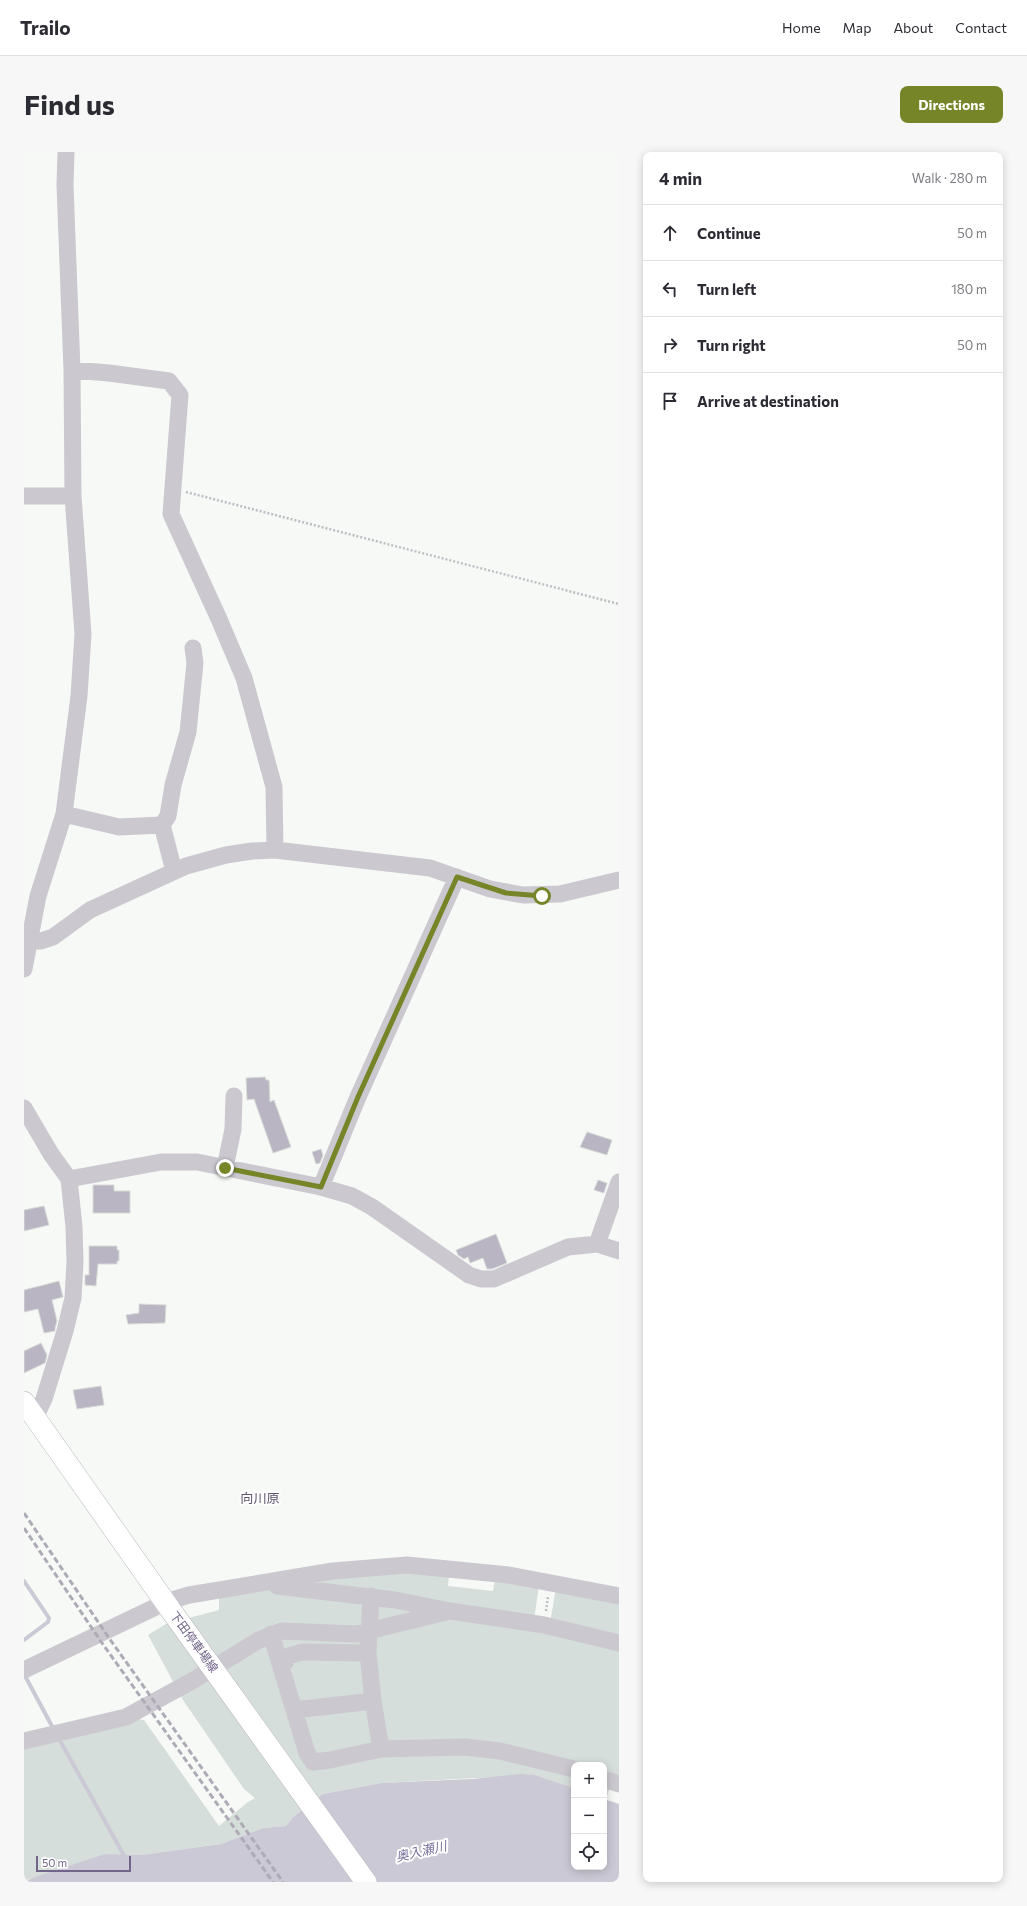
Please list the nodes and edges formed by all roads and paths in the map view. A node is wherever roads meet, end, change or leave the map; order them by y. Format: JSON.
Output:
{"nodes":[{"id":1,"x":66,"y":152,"type":"edge"},
{"id":2,"x":72,"y":370,"type":"junction"},
{"id":3,"x":172,"y":488,"type":"junction"},
{"id":4,"x":24,"y":496,"type":"edge"},
{"id":5,"x":73,"y":496,"type":"junction"},
{"id":6,"x":619,"y":604,"type":"edge"},
{"id":7,"x":193,"y":648,"type":"dead end"},
{"id":8,"x":64,"y":814,"type":"junction"},
{"id":9,"x":162,"y":825,"type":"junction"},
{"id":10,"x":276,"y":850,"type":"junction"},
{"id":11,"x":174,"y":871,"type":"junction"},
{"id":12,"x":457,"y":877,"type":"junction"},
{"id":13,"x":619,"y":880,"type":"edge"},
{"id":14,"x":29,"y":932,"type":"edge"},
{"id":15,"x":24,"y":969,"type":"edge"},
{"id":16,"x":234,"y":1096,"type":"dead end"},
{"id":17,"x":24,"y":1108,"type":"edge"},
{"id":18,"x":225,"y":1168,"type":"junction"},
{"id":19,"x":69,"y":1179,"type":"junction"},
{"id":20,"x":619,"y":1182,"type":"edge"},
{"id":21,"x":321,"y":1187,"type":"junction"},
{"id":22,"x":597,"y":1244,"type":"junction"},
{"id":23,"x":619,"y":1251,"type":"edge"},
{"id":24,"x":30,"y":1409,"type":"edge"},
{"id":25,"x":549,"y":1583,"type":"junction"},
{"id":26,"x":254,"y":1584,"type":"junction"},
{"id":27,"x":371,"y":1596,"type":"junction"},
{"id":28,"x":619,"y":1596,"type":"edge"},
{"id":29,"x":168,"y":1606,"type":"junction"},
{"id":30,"x":450,"y":1611,"type":"junction"},
{"id":31,"x":544,"y":1625,"type":"junction"},
{"id":32,"x":368,"y":1632,"type":"junction"},
{"id":33,"x":271,"y":1634,"type":"junction"},
{"id":34,"x":619,"y":1643,"type":"edge"},
{"id":35,"x":368,"y":1653,"type":"junction"},
{"id":36,"x":282,"y":1667,"type":"junction"},
{"id":37,"x":24,"y":1670,"type":"edge"},
{"id":38,"x":373,"y":1701,"type":"junction"},
{"id":39,"x":294,"y":1710,"type":"junction"},
{"id":40,"x":24,"y":1741,"type":"edge"},
{"id":41,"x":381,"y":1749,"type":"junction"},
{"id":42,"x":571,"y":1768,"type":"edge"},
{"id":43,"x":607,"y":1780,"type":"edge"},
{"id":44,"x":619,"y":1784,"type":"edge"},
{"id":45,"x":366,"y":1882,"type":"edge"}],
"edges":[{"from":1,"to":2,"type":"street"},
{"from":2,"to":3,"type":"street"},
{"from":2,"to":5,"type":"street"},
{"from":3,"to":6,"type":"path"},
{"from":3,"to":10,"type":"street"},
{"from":4,"to":5,"type":"street"},
{"from":5,"to":8,"type":"street"},
{"from":7,"to":9,"type":"street"},
{"from":8,"to":9,"type":"street"},
{"from":8,"to":14,"type":"street"},
{"from":9,"to":11,"type":"street"},
{"from":10,"to":11,"type":"street"},
{"from":10,"to":12,"type":"street"},
{"from":11,"to":14,"type":"street"},
{"from":12,"to":13,"type":"street"},
{"from":12,"to":21,"type":"street"},
{"from":14,"to":15,"type":"street"},
{"from":16,"to":18,"type":"street"},
{"from":17,"to":19,"type":"street"},
{"from":18,"to":19,"type":"street"},
{"from":18,"to":21,"type":"street"},
{"from":19,"to":24,"type":"street"},
{"from":20,"to":22,"type":"street"},
{"from":21,"to":22,"type":"street"},
{"from":22,"to":23,"type":"street"},
{"from":24,"to":29,"type":"main road","name":"下田停車場線"},
{"from":25,"to":26,"type":"street"},
{"from":25,"to":28,"type":"street"},
{"from":25,"to":31,"type":"path"},
{"from":26,"to":27,"type":"street"},
{"from":26,"to":29,"type":"street"},
{"from":27,"to":30,"type":"street"},
{"from":27,"to":32,"type":"street"},
{"from":29,"to":37,"type":"street"},
{"from":29,"to":45,"type":"main road","name":"下田停車場線","bridge":true},
{"from":30,"to":31,"type":"street"},
{"from":30,"to":32,"type":"street"},
{"from":31,"to":34,"type":"street"},
{"from":32,"to":33,"type":"street"},
{"from":32,"to":35,"type":"street"},
{"from":33,"to":36,"type":"street"},
{"from":33,"to":40,"type":"street"},
{"from":35,"to":36,"type":"street"},
{"from":35,"to":38,"type":"street"},
{"from":36,"to":39,"type":"street"},
{"from":38,"to":39,"type":"street"},
{"from":38,"to":41,"type":"street"},
{"from":39,"to":41,"type":"street"},
{"from":41,"to":42,"type":"street"},
{"from":43,"to":44,"type":"street"}]}
